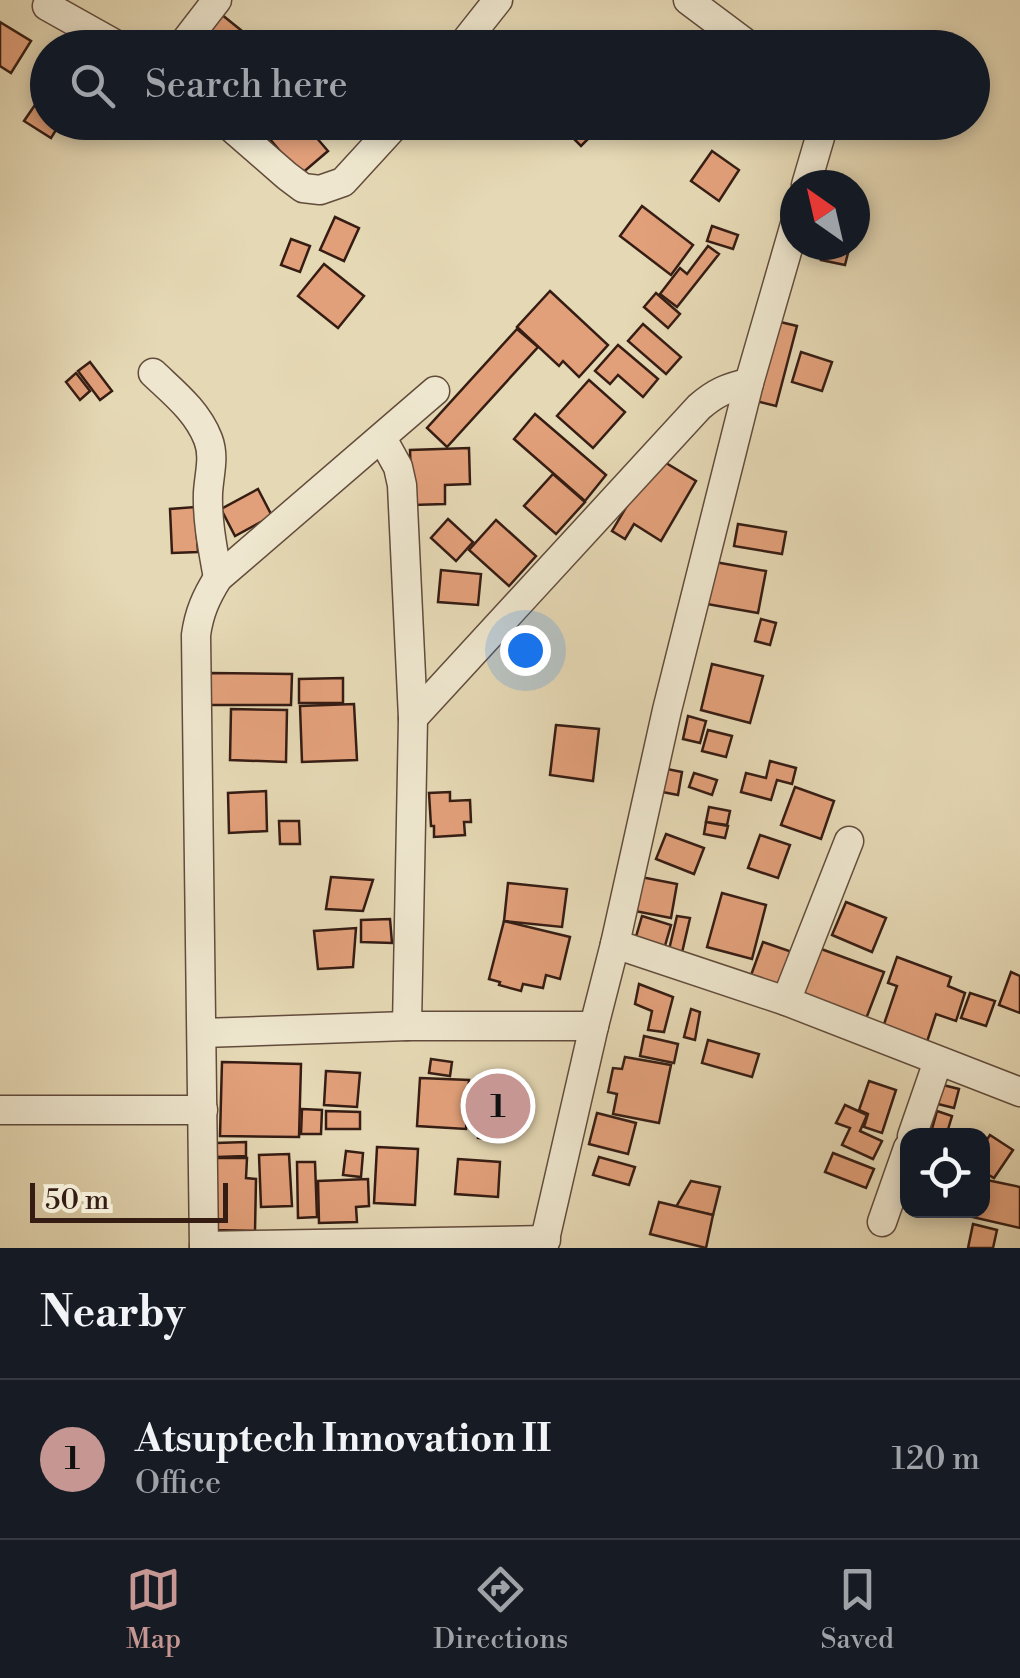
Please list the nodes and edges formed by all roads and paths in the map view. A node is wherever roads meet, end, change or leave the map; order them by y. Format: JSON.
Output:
{"nodes":[{"id":1,"x":216,"y":0,"type":"edge"},
{"id":2,"x":498,"y":0,"type":"edge"},
{"id":3,"x":688,"y":0,"type":"edge"},
{"id":4,"x":48,"y":6,"type":"dead end"},
{"id":5,"x":90,"y":30,"type":"edge"},
{"id":6,"x":194,"y":30,"type":"edge"},
{"id":7,"x":474,"y":30,"type":"edge"},
{"id":8,"x":728,"y":30,"type":"edge"},
{"id":9,"x":246,"y":140,"type":"edge"},
{"id":10,"x":382,"y":140,"type":"edge"},
{"id":11,"x":820,"y":140,"type":"edge"},
{"id":12,"x":811,"y":170,"type":"edge"},
{"id":13,"x":784,"y":260,"type":"edge"},
{"id":14,"x":153,"y":374,"type":"dead end"},
{"id":15,"x":748,"y":383,"type":"junction"},
{"id":16,"x":435,"y":390,"type":"dead end"},
{"id":17,"x":699,"y":407,"type":"junction"},
{"id":18,"x":382,"y":438,"type":"junction"},
{"id":19,"x":734,"y":440,"type":"junction"},
{"id":20,"x":218,"y":578,"type":"junction"},
{"id":21,"x":413,"y":718,"type":"junction"},
{"id":22,"x":848,"y":841,"type":"dead end"},
{"id":23,"x":616,"y":944,"type":"junction"},
{"id":24,"x":786,"y":1000,"type":"junction"},
{"id":25,"x":407,"y":1026,"type":"junction"},
{"id":26,"x":594,"y":1026,"type":"junction"},
{"id":27,"x":202,"y":1032,"type":"junction"},
{"id":28,"x":938,"y":1062,"type":"junction"},
{"id":29,"x":1020,"y":1092,"type":"edge"},
{"id":30,"x":0,"y":1110,"type":"edge"},
{"id":31,"x":203,"y":1110,"type":"junction"},
{"id":32,"x":915,"y":1128,"type":"edge"},
{"id":33,"x":900,"y":1171,"type":"edge"},
{"id":34,"x":882,"y":1222,"type":"dead end"},
{"id":35,"x":544,"y":1244,"type":"edge"},
{"id":36,"x":204,"y":1247,"type":"edge"}],
"edges":[{"from":1,"to":6,"type":"street"},
{"from":2,"to":7,"type":"street"},
{"from":3,"to":8,"type":"street"},
{"from":4,"to":5,"type":"street"},
{"from":9,"to":10,"type":"street"},
{"from":11,"to":12,"type":"street"},
{"from":13,"to":15,"type":"street"},
{"from":14,"to":20,"type":"street"},
{"from":15,"to":17,"type":"street"},
{"from":15,"to":19,"type":"street"},
{"from":16,"to":18,"type":"street"},
{"from":17,"to":19,"type":"street"},
{"from":17,"to":21,"type":"street"},
{"from":18,"to":20,"type":"street"},
{"from":18,"to":21,"type":"street"},
{"from":19,"to":23,"type":"street"},
{"from":20,"to":27,"type":"street"},
{"from":21,"to":25,"type":"street"},
{"from":22,"to":24,"type":"street"},
{"from":23,"to":24,"type":"street"},
{"from":23,"to":26,"type":"street"},
{"from":24,"to":28,"type":"street"},
{"from":25,"to":26,"type":"street"},
{"from":25,"to":27,"type":"street"},
{"from":26,"to":35,"type":"street"},
{"from":27,"to":31,"type":"street"},
{"from":28,"to":29,"type":"street"},
{"from":28,"to":32,"type":"street"},
{"from":30,"to":31,"type":"street"},
{"from":31,"to":36,"type":"street"},
{"from":33,"to":34,"type":"street"},
{"from":35,"to":36,"type":"street"}]}
